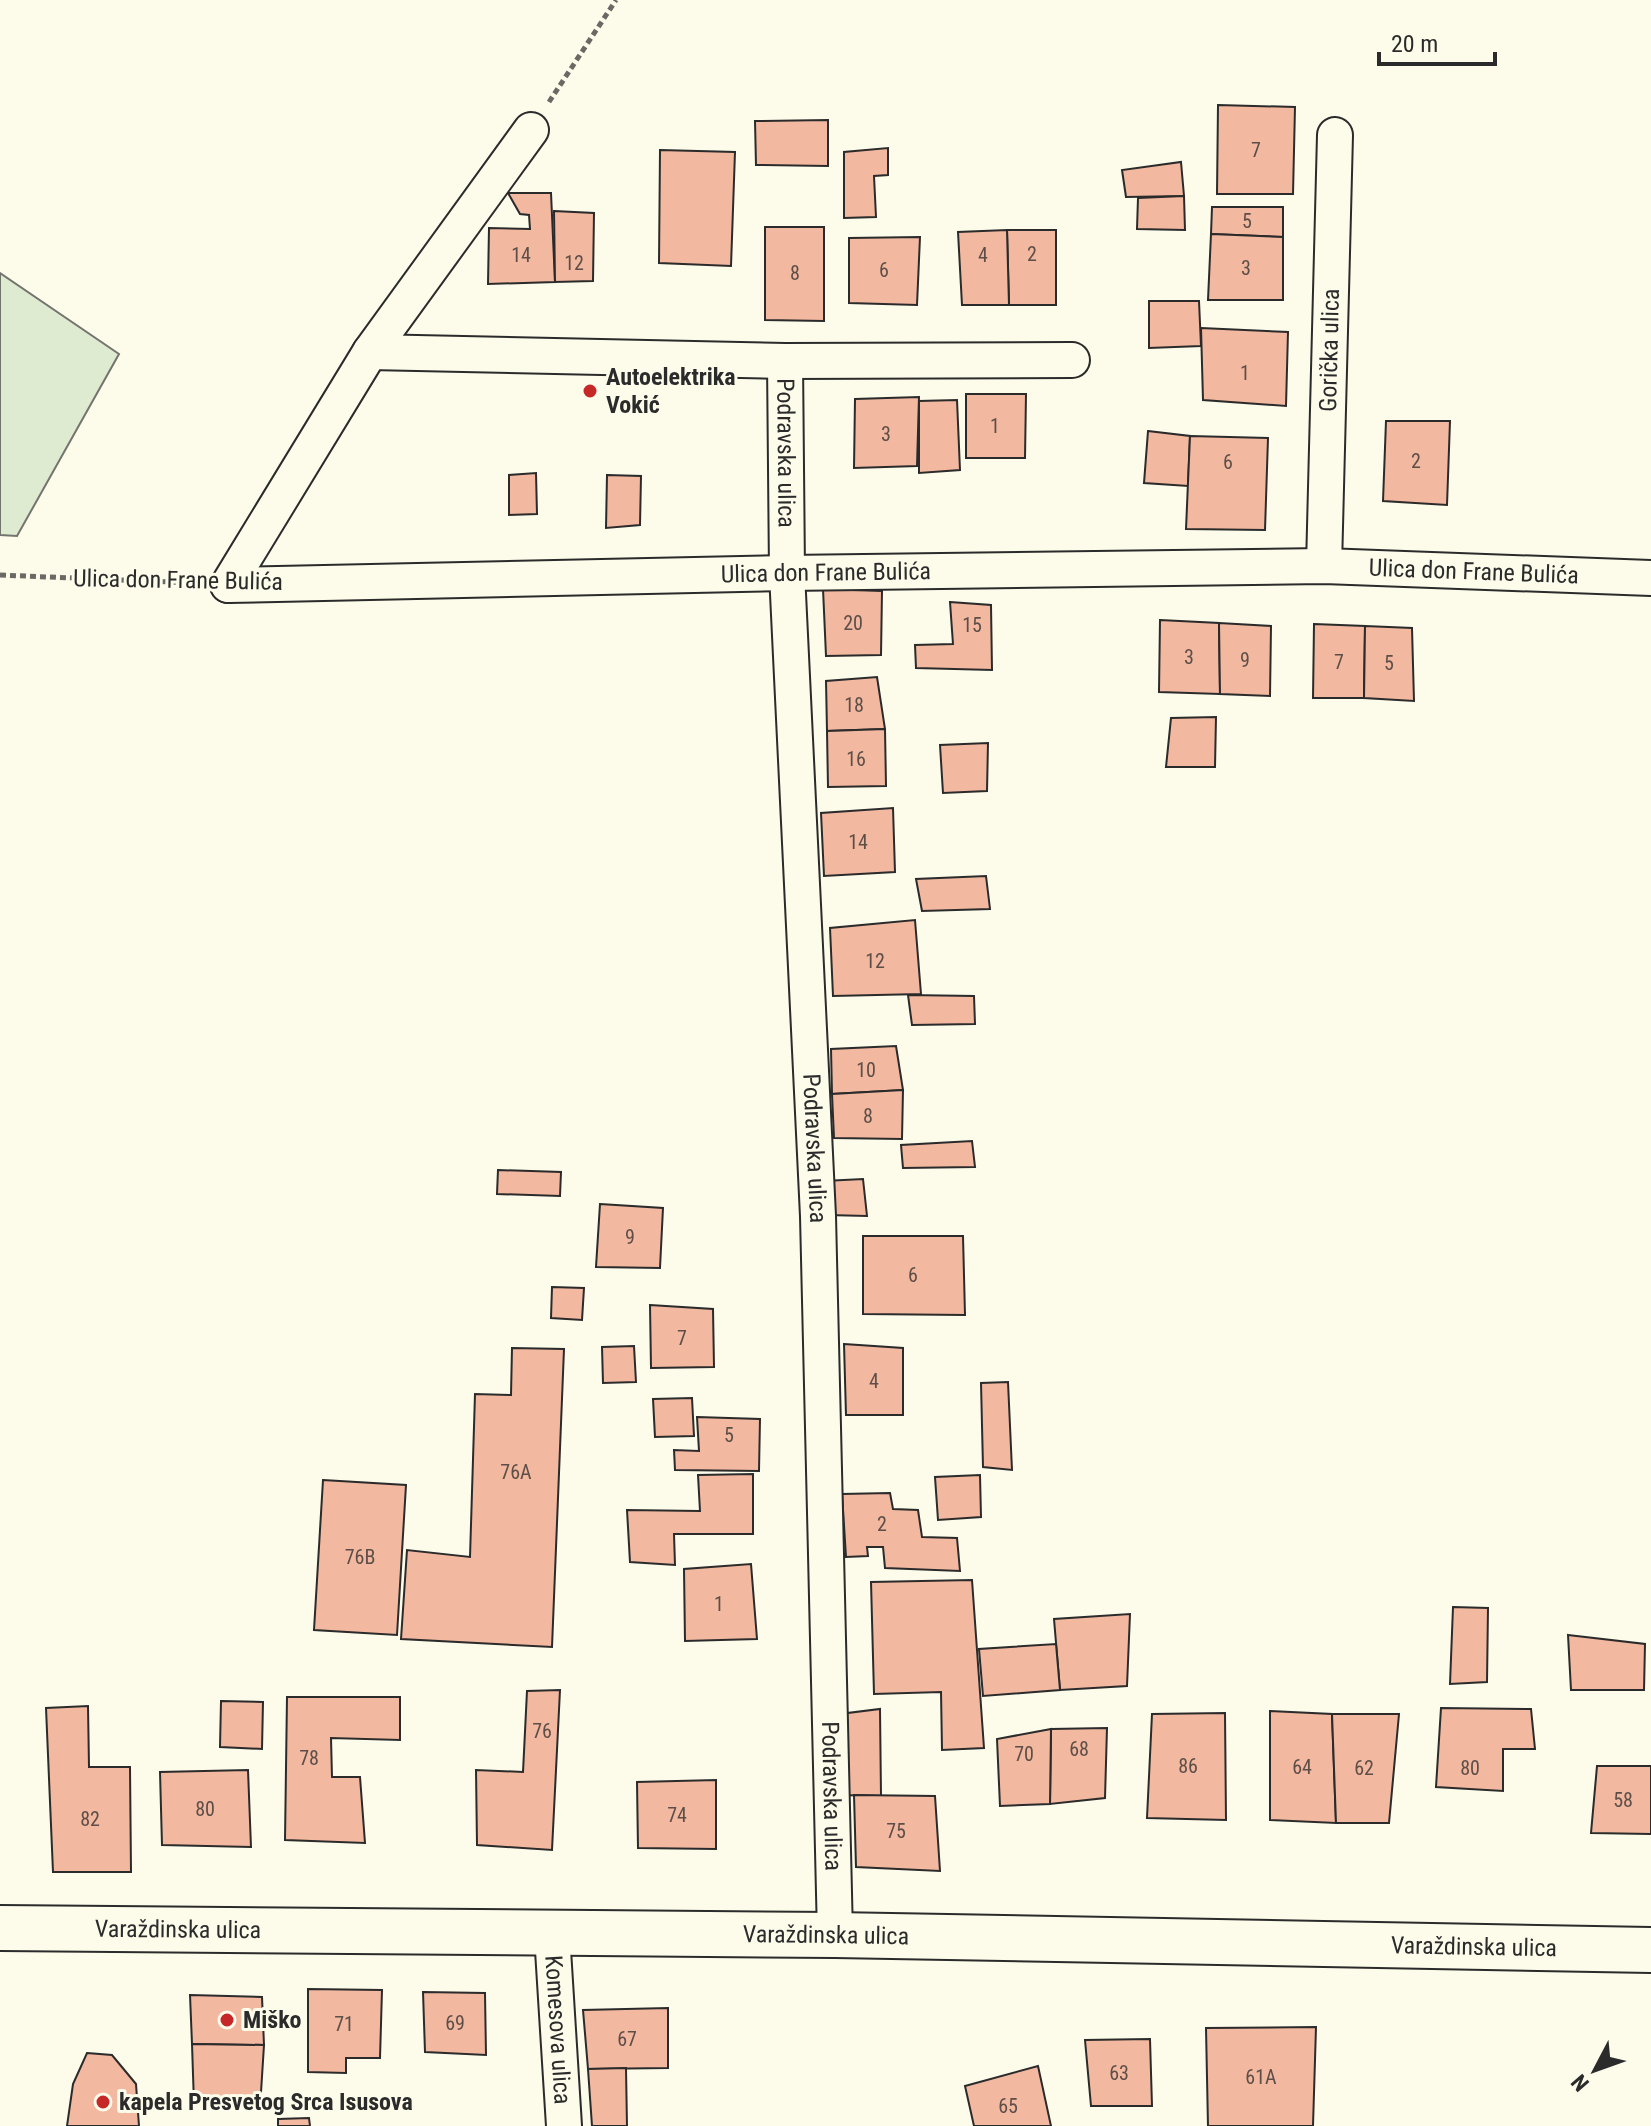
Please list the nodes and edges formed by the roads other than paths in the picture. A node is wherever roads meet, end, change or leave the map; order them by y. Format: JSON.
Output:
{"nodes":[{"id":1,"x":531,"y":130,"type":"road end"},
{"id":2,"x":1335,"y":135,"type":"dead end"},
{"id":3,"x":370,"y":352,"type":"junction"},
{"id":4,"x":1072,"y":360,"type":"dead end"},
{"id":5,"x":785,"y":361,"type":"junction"},
{"id":6,"x":1324,"y":566,"type":"junction"},
{"id":7,"x":787,"y":573,"type":"junction"},
{"id":8,"x":1651,"y":578,"type":"edge"},
{"id":9,"x":0,"y":1928,"type":"edge"},
{"id":10,"x":552,"y":1934,"type":"junction"},
{"id":11,"x":835,"y":1935,"type":"junction"},
{"id":12,"x":1651,"y":1950,"type":"edge"},
{"id":13,"x":564,"y":2126,"type":"edge"}],
"edges":[{"from":1,"to":3,"type":"street"},
{"from":2,"to":6,"type":"street","name":"Gorička ulica"},
{"from":3,"to":5,"type":"street"},
{"from":3,"to":7,"type":"street","name":"Ulica don Frane Bulića"},
{"from":4,"to":5,"type":"street"},
{"from":5,"to":7,"type":"street","name":"Podravska ulica"},
{"from":6,"to":7,"type":"street","name":"Ulica don Frane Bulića"},
{"from":6,"to":8,"type":"street","name":"Ulica don Frane Bulića"},
{"from":7,"to":11,"type":"street","name":"Podravska ulica"},
{"from":9,"to":10,"type":"main road","name":"Varaždinska ulica"},
{"from":10,"to":11,"type":"main road","name":"Varaždinska ulica"},
{"from":10,"to":13,"type":"street","name":"Komesova ulica"},
{"from":11,"to":12,"type":"main road","name":"Varaždinska ulica"}]}
